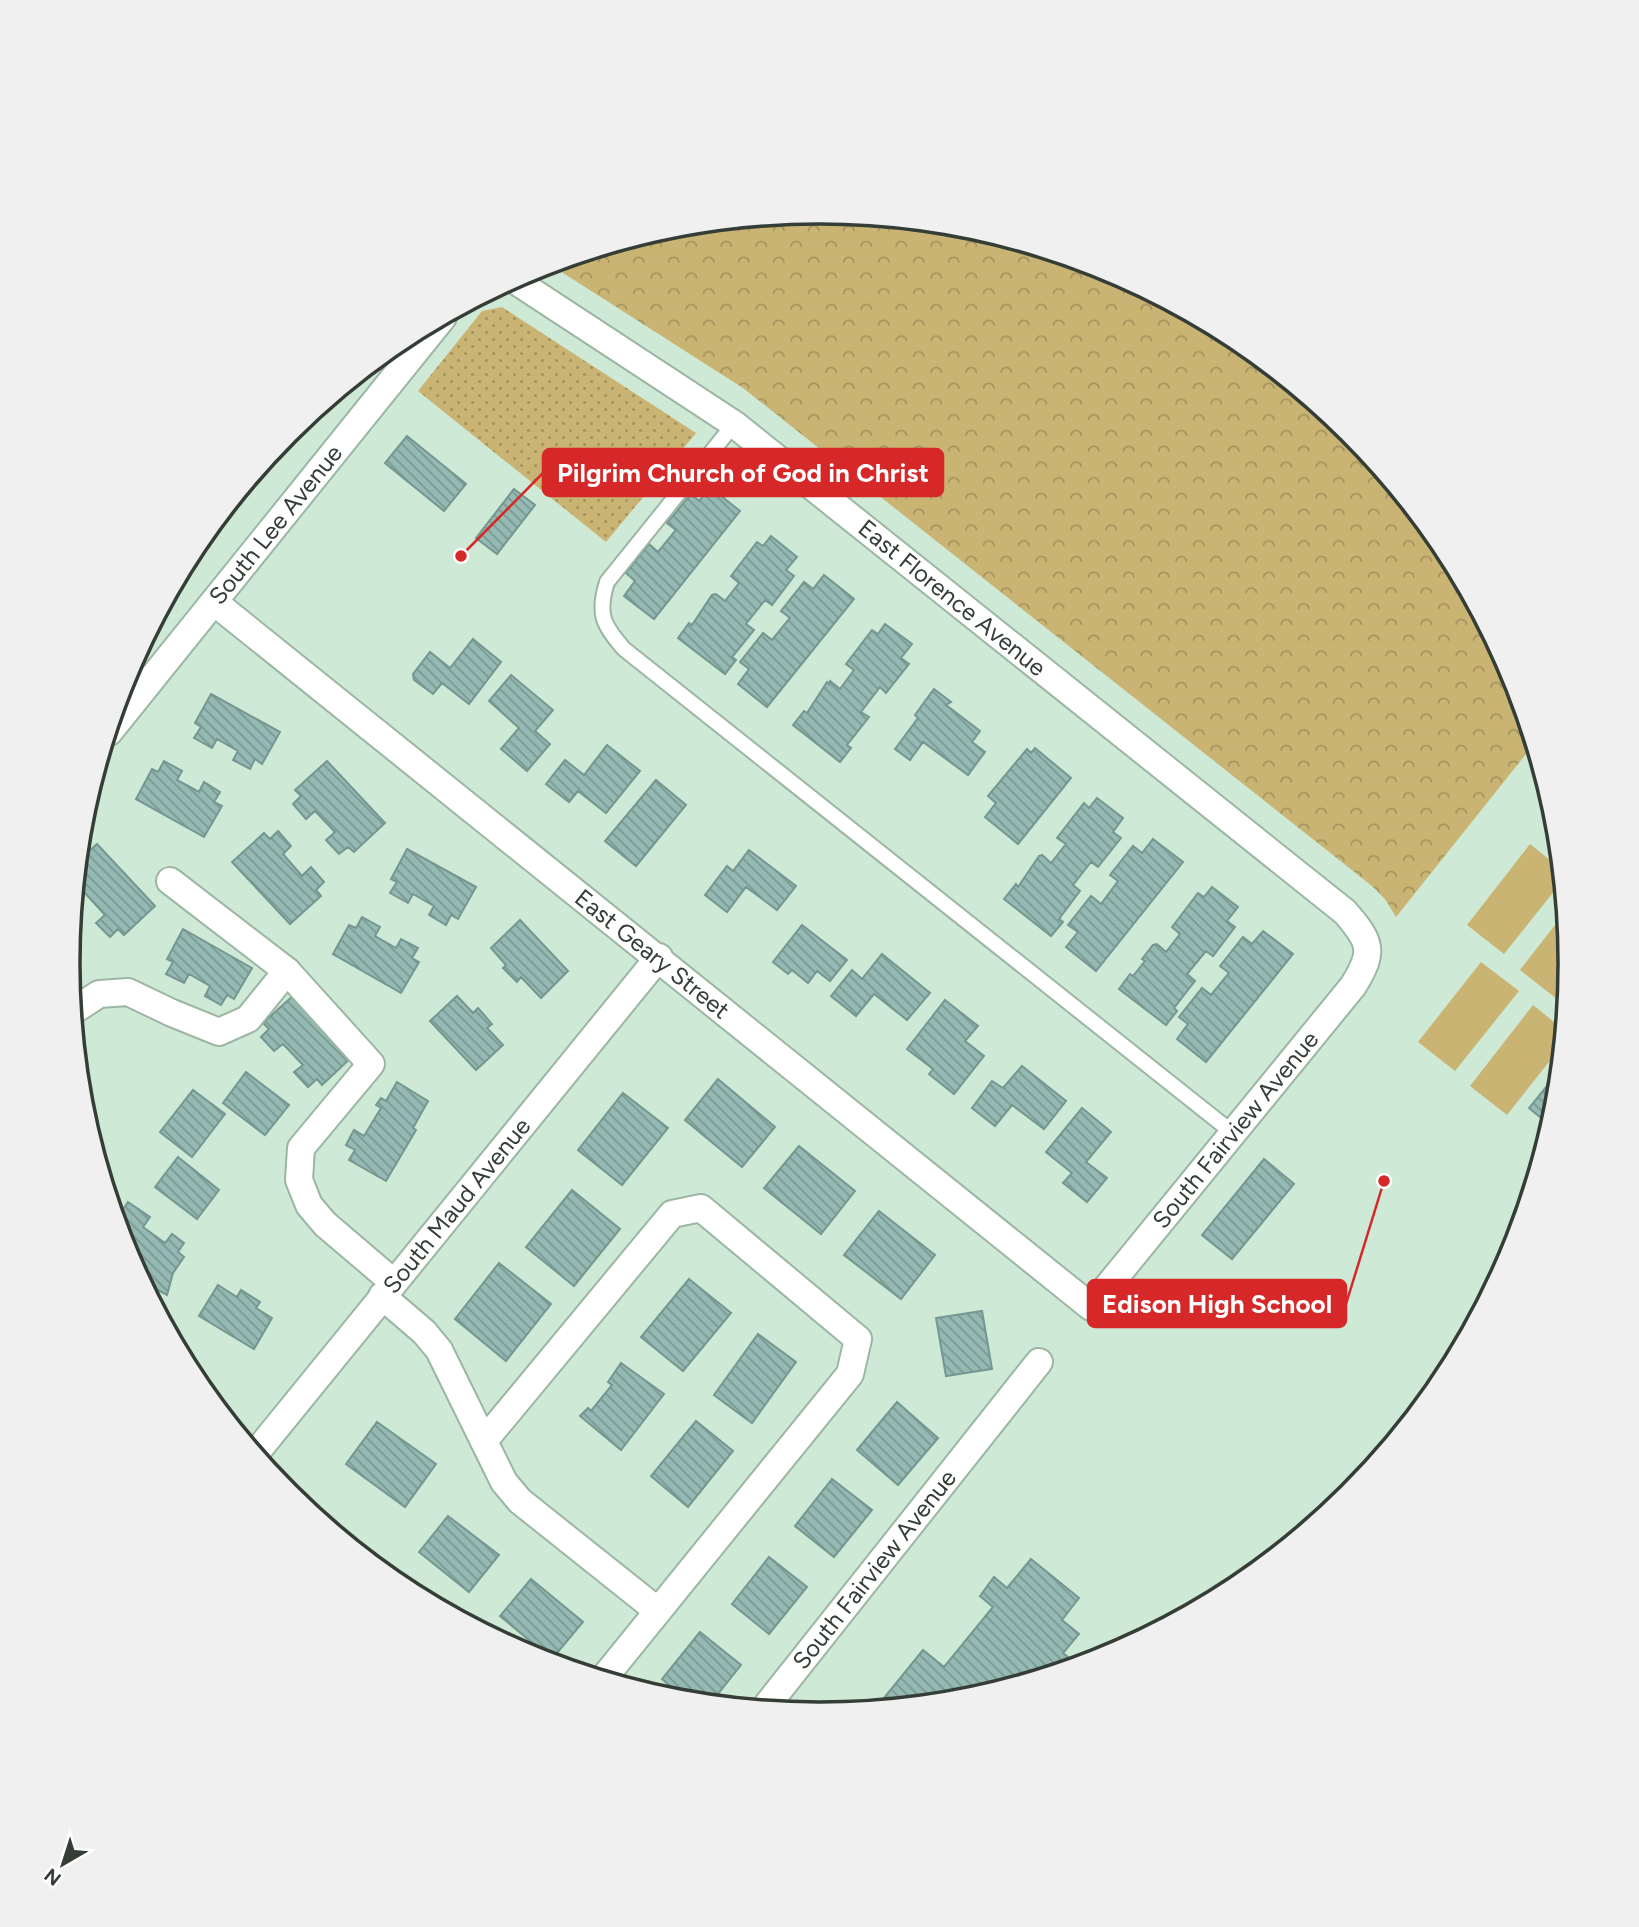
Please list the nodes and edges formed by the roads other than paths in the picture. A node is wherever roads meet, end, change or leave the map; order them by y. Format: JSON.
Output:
{"nodes":[{"id":1,"x":525,"y":287,"type":"edge"},
{"id":2,"x":425,"y":339,"type":"edge"},
{"id":3,"x":734,"y":424,"type":"junction"},
{"id":4,"x":214,"y":602,"type":"junction"},
{"id":5,"x":126,"y":710,"type":"edge"},
{"id":6,"x":170,"y":881,"type":"dead end"},
{"id":7,"x":1368,"y":946,"type":"joint"},
{"id":8,"x":659,"y":957,"type":"junction"},
{"id":9,"x":287,"y":971,"type":"junction"},
{"id":10,"x":82,"y":1005,"type":"edge"},
{"id":11,"x":1233,"y":1133,"type":"junction"},
{"id":12,"x":388,"y":1289,"type":"junction"},
{"id":13,"x":1091,"y":1307,"type":"joint"},
{"id":14,"x":1039,"y":1362,"type":"dead end"},
{"id":15,"x":484,"y":1441,"type":"junction"},
{"id":16,"x":261,"y":1447,"type":"edge"},
{"id":17,"x":658,"y":1611,"type":"junction"},
{"id":18,"x":609,"y":1671,"type":"edge"},
{"id":19,"x":770,"y":1701,"type":"edge"}],
"edges":[{"from":1,"to":3,"type":"street","name":"East Florence Avenue"},
{"from":2,"to":4,"type":"street","name":"South Lee Avenue"},
{"from":3,"to":7,"type":"street","name":"East Florence Avenue"},
{"from":3,"to":11,"type":"lane"},
{"from":4,"to":5,"type":"street","name":"South Lee Avenue"},
{"from":4,"to":8,"type":"street","name":"East Geary Street"},
{"from":6,"to":9,"type":"street"},
{"from":7,"to":11,"type":"street","name":"South Fairview Avenue"},
{"from":8,"to":12,"type":"street","name":"South Maud Avenue"},
{"from":8,"to":13,"type":"street","name":"East Geary Street"},
{"from":9,"to":10,"type":"street"},
{"from":9,"to":12,"type":"street"},
{"from":11,"to":13,"type":"street","name":"South Fairview Avenue"},
{"from":12,"to":15,"type":"street"},
{"from":12,"to":16,"type":"street","name":"South Maud Avenue"},
{"from":14,"to":19,"type":"street","name":"South Fairview Avenue"},
{"from":15,"to":17,"type":"street"},
{"from":15,"to":17,"type":"street"},
{"from":17,"to":18,"type":"street"}]}
